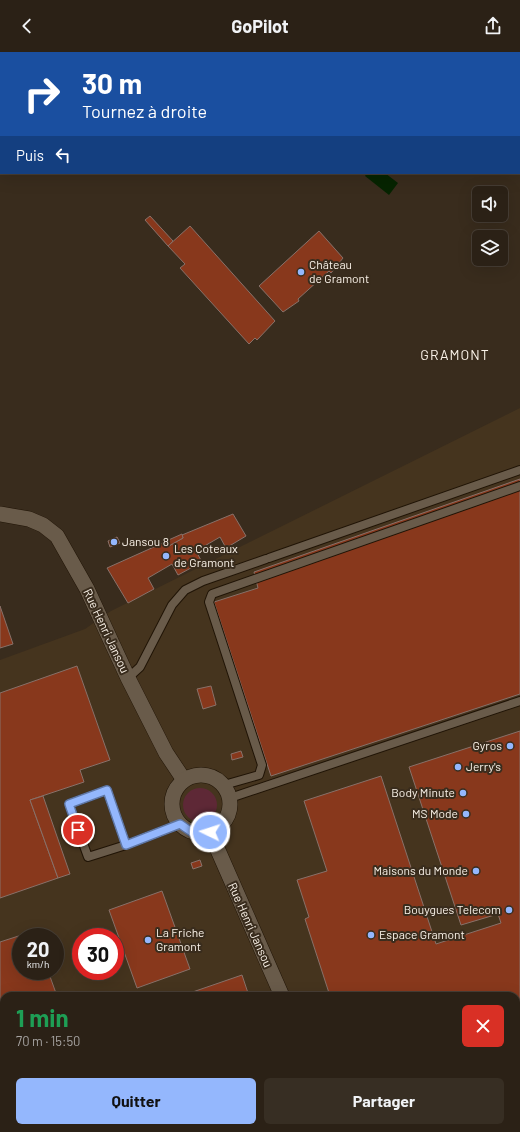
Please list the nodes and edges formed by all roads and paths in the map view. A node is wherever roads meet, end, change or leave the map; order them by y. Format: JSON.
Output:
{"nodes":[{"id":1,"x":520,"y":470,"type":"edge"},
{"id":2,"x":520,"y":486,"type":"edge"},
{"id":3,"x":0,"y":514,"type":"edge"},
{"id":4,"x":128,"y":678,"type":"junction"},
{"id":5,"x":520,"y":701,"type":"edge"},
{"id":6,"x":184,"y":780,"type":"junction"},
{"id":7,"x":227,"y":792,"type":"junction"},
{"id":8,"x":180,"y":824,"type":"junction"},
{"id":9,"x":210,"y":832,"type":"junction"},
{"id":10,"x":126,"y":845,"type":"junction"},
{"id":11,"x":280,"y":992,"type":"edge"}],
"edges":[{"from":1,"to":4,"type":"lane"},
{"from":2,"to":7,"type":"lane"},
{"from":3,"to":4,"type":"street","name":"Rue Henri Jansou"},
{"from":4,"to":6,"type":"street","name":"Rue Henri Jansou"},
{"from":5,"to":7,"type":"lane"},
{"from":6,"to":7,"type":"street"},
{"from":6,"to":8,"type":"street"},
{"from":7,"to":9,"type":"street"},
{"from":8,"to":9,"type":"street"},
{"from":8,"to":10,"type":"lane"},
{"from":9,"to":11,"type":"street","name":"Rue Henri Jansou"},
{"from":10,"to":10,"type":"lane"}]}
